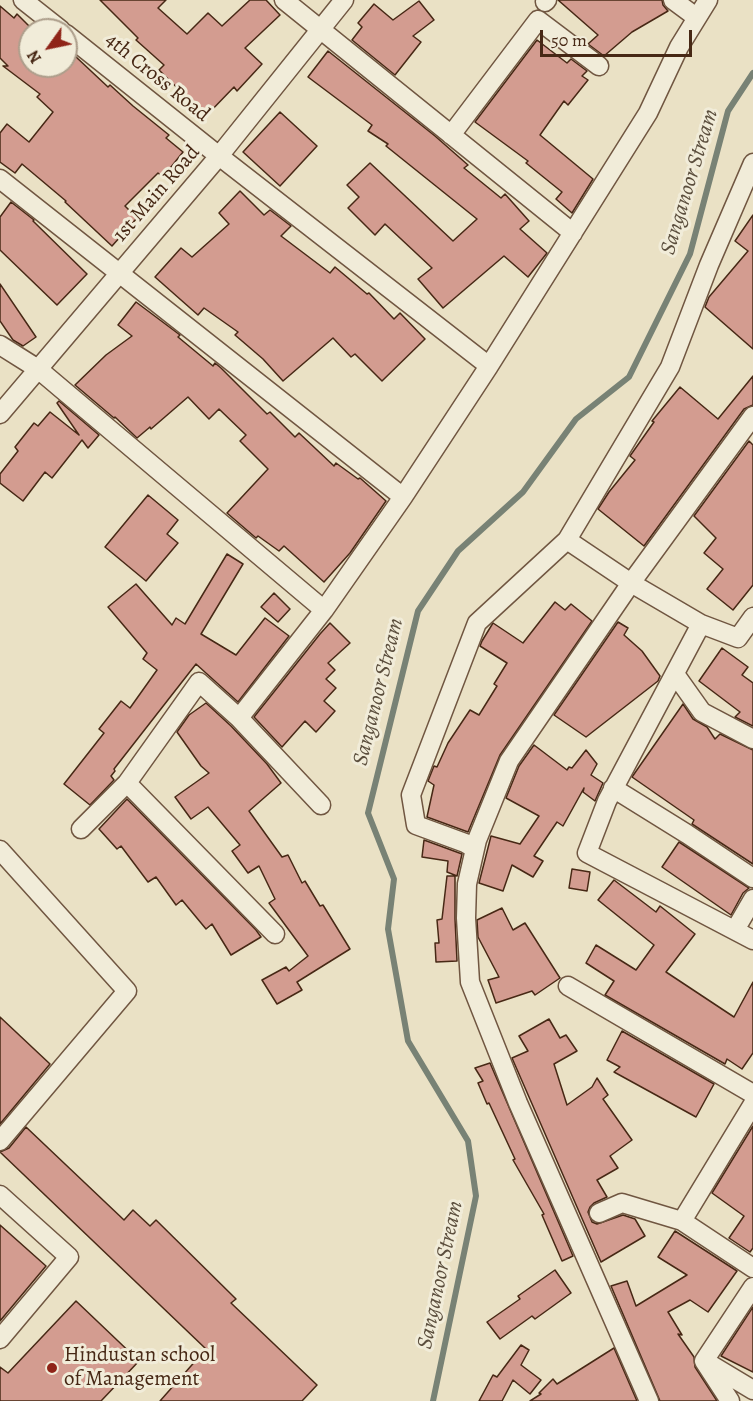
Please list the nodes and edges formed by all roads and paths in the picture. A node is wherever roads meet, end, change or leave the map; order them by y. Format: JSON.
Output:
{"nodes":[{"id":1,"x":23,"y":0,"type":"edge"},
{"id":2,"x":284,"y":0,"type":"edge"},
{"id":3,"x":344,"y":0,"type":"edge"},
{"id":4,"x":673,"y":0,"type":"edge"},
{"id":5,"x":708,"y":0,"type":"edge"},
{"id":6,"x":696,"y":17,"type":"junction"},
{"id":7,"x":46,"y":18,"type":"edge"},
{"id":8,"x":321,"y":30,"type":"junction"},
{"id":9,"x":78,"y":44,"type":"edge"},
{"id":10,"x":599,"y":66,"type":"dead end"},
{"id":11,"x":451,"y":135,"type":"junction"},
{"id":12,"x":219,"y":156,"type":"junction"},
{"id":13,"x":753,"y":163,"type":"edge"},
{"id":14,"x":0,"y":179,"type":"edge"},
{"id":15,"x":573,"y":233,"type":"junction"},
{"id":16,"x":118,"y":274,"type":"junction"},
{"id":17,"x":0,"y":345,"type":"edge"},
{"id":18,"x":489,"y":366,"type":"junction"},
{"id":19,"x":38,"y":369,"type":"junction"},
{"id":20,"x":0,"y":414,"type":"edge"},
{"id":21,"x":753,"y":416,"type":"edge"},
{"id":22,"x":403,"y":496,"type":"junction"},
{"id":23,"x":567,"y":540,"type":"junction"},
{"id":24,"x":631,"y":583,"type":"junction"},
{"id":25,"x":324,"y":610,"type":"junction"},
{"id":26,"x":753,"y":617,"type":"edge"},
{"id":27,"x":701,"y":624,"type":"junction"},
{"id":28,"x":675,"y":674,"type":"junction"},
{"id":29,"x":239,"y":718,"type":"junction"},
{"id":30,"x":753,"y":739,"type":"edge"},
{"id":31,"x":127,"y":783,"type":"junction"},
{"id":32,"x":613,"y":788,"type":"junction"},
{"id":33,"x":321,"y":805,"type":"dead end"},
{"id":34,"x":81,"y":829,"type":"dead end"},
{"id":35,"x":475,"y":849,"type":"junction"},
{"id":36,"x":0,"y":850,"type":"edge"},
{"id":37,"x":753,"y":878,"type":"edge"},
{"id":38,"x":753,"y":899,"type":"edge"},
{"id":39,"x":735,"y":930,"type":"junction"},
{"id":40,"x":275,"y":934,"type":"dead end"},
{"id":41,"x":753,"y":940,"type":"edge"},
{"id":42,"x":568,"y":986,"type":"dead end"},
{"id":43,"x":753,"y":1094,"type":"edge"},
{"id":44,"x":753,"y":1104,"type":"edge"},
{"id":45,"x":0,"y":1141,"type":"edge"},
{"id":46,"x":0,"y":1195,"type":"edge"},
{"id":47,"x":599,"y":1213,"type":"dead end"},
{"id":48,"x":682,"y":1221,"type":"junction"},
{"id":49,"x":753,"y":1268,"type":"edge"},
{"id":50,"x":753,"y":1287,"type":"edge"},
{"id":51,"x":0,"y":1340,"type":"edge"},
{"id":52,"x":704,"y":1361,"type":"junction"},
{"id":53,"x":753,"y":1391,"type":"edge"},
{"id":54,"x":649,"y":1401,"type":"edge"},
{"id":55,"x":730,"y":1401,"type":"edge"},
{"id":56,"x":740,"y":1401,"type":"edge"}],
"edges":[{"from":1,"to":7,"type":"street"},
{"from":2,"to":8,"type":"street"},
{"from":3,"to":8,"type":"street","name":"1st Main Road"},
{"from":4,"to":6,"type":"street"},
{"from":5,"to":6,"type":"street"},
{"from":6,"to":15,"type":"street"},
{"from":8,"to":11,"type":"street"},
{"from":8,"to":12,"type":"street","name":"1st Main Road"},
{"from":9,"to":12,"type":"street","name":"4th Cross Road"},
{"from":10,"to":11,"type":"street"},
{"from":11,"to":15,"type":"street"},
{"from":12,"to":16,"type":"street","name":"1st Main Road"},
{"from":12,"to":18,"type":"street","name":"4th Cross Road"},
{"from":13,"to":23,"type":"street"},
{"from":14,"to":16,"type":"street"},
{"from":15,"to":18,"type":"street"},
{"from":16,"to":19,"type":"street","name":"1st Main Road"},
{"from":16,"to":22,"type":"street"},
{"from":17,"to":19,"type":"street"},
{"from":18,"to":22,"type":"street"},
{"from":19,"to":20,"type":"street","name":"1st Main Road"},
{"from":19,"to":25,"type":"street"},
{"from":21,"to":24,"type":"street"},
{"from":22,"to":25,"type":"street"},
{"from":23,"to":24,"type":"street"},
{"from":23,"to":35,"type":"street"},
{"from":24,"to":27,"type":"street"},
{"from":24,"to":35,"type":"street"},
{"from":25,"to":29,"type":"street"},
{"from":26,"to":27,"type":"street"},
{"from":27,"to":28,"type":"street"},
{"from":28,"to":30,"type":"street"},
{"from":28,"to":32,"type":"street"},
{"from":29,"to":31,"type":"street"},
{"from":29,"to":33,"type":"street"},
{"from":31,"to":34,"type":"street"},
{"from":31,"to":40,"type":"street"},
{"from":32,"to":37,"type":"street"},
{"from":32,"to":39,"type":"street"},
{"from":35,"to":54,"type":"street"},
{"from":36,"to":45,"type":"street"},
{"from":38,"to":39,"type":"street"},
{"from":39,"to":41,"type":"street"},
{"from":42,"to":43,"type":"street"},
{"from":44,"to":48,"type":"street"},
{"from":46,"to":51,"type":"street"},
{"from":47,"to":48,"type":"street"},
{"from":48,"to":49,"type":"street"},
{"from":50,"to":52,"type":"street"},
{"from":52,"to":53,"type":"street"},
{"from":52,"to":55,"type":"street"},
{"from":53,"to":56,"type":"street"}]}
